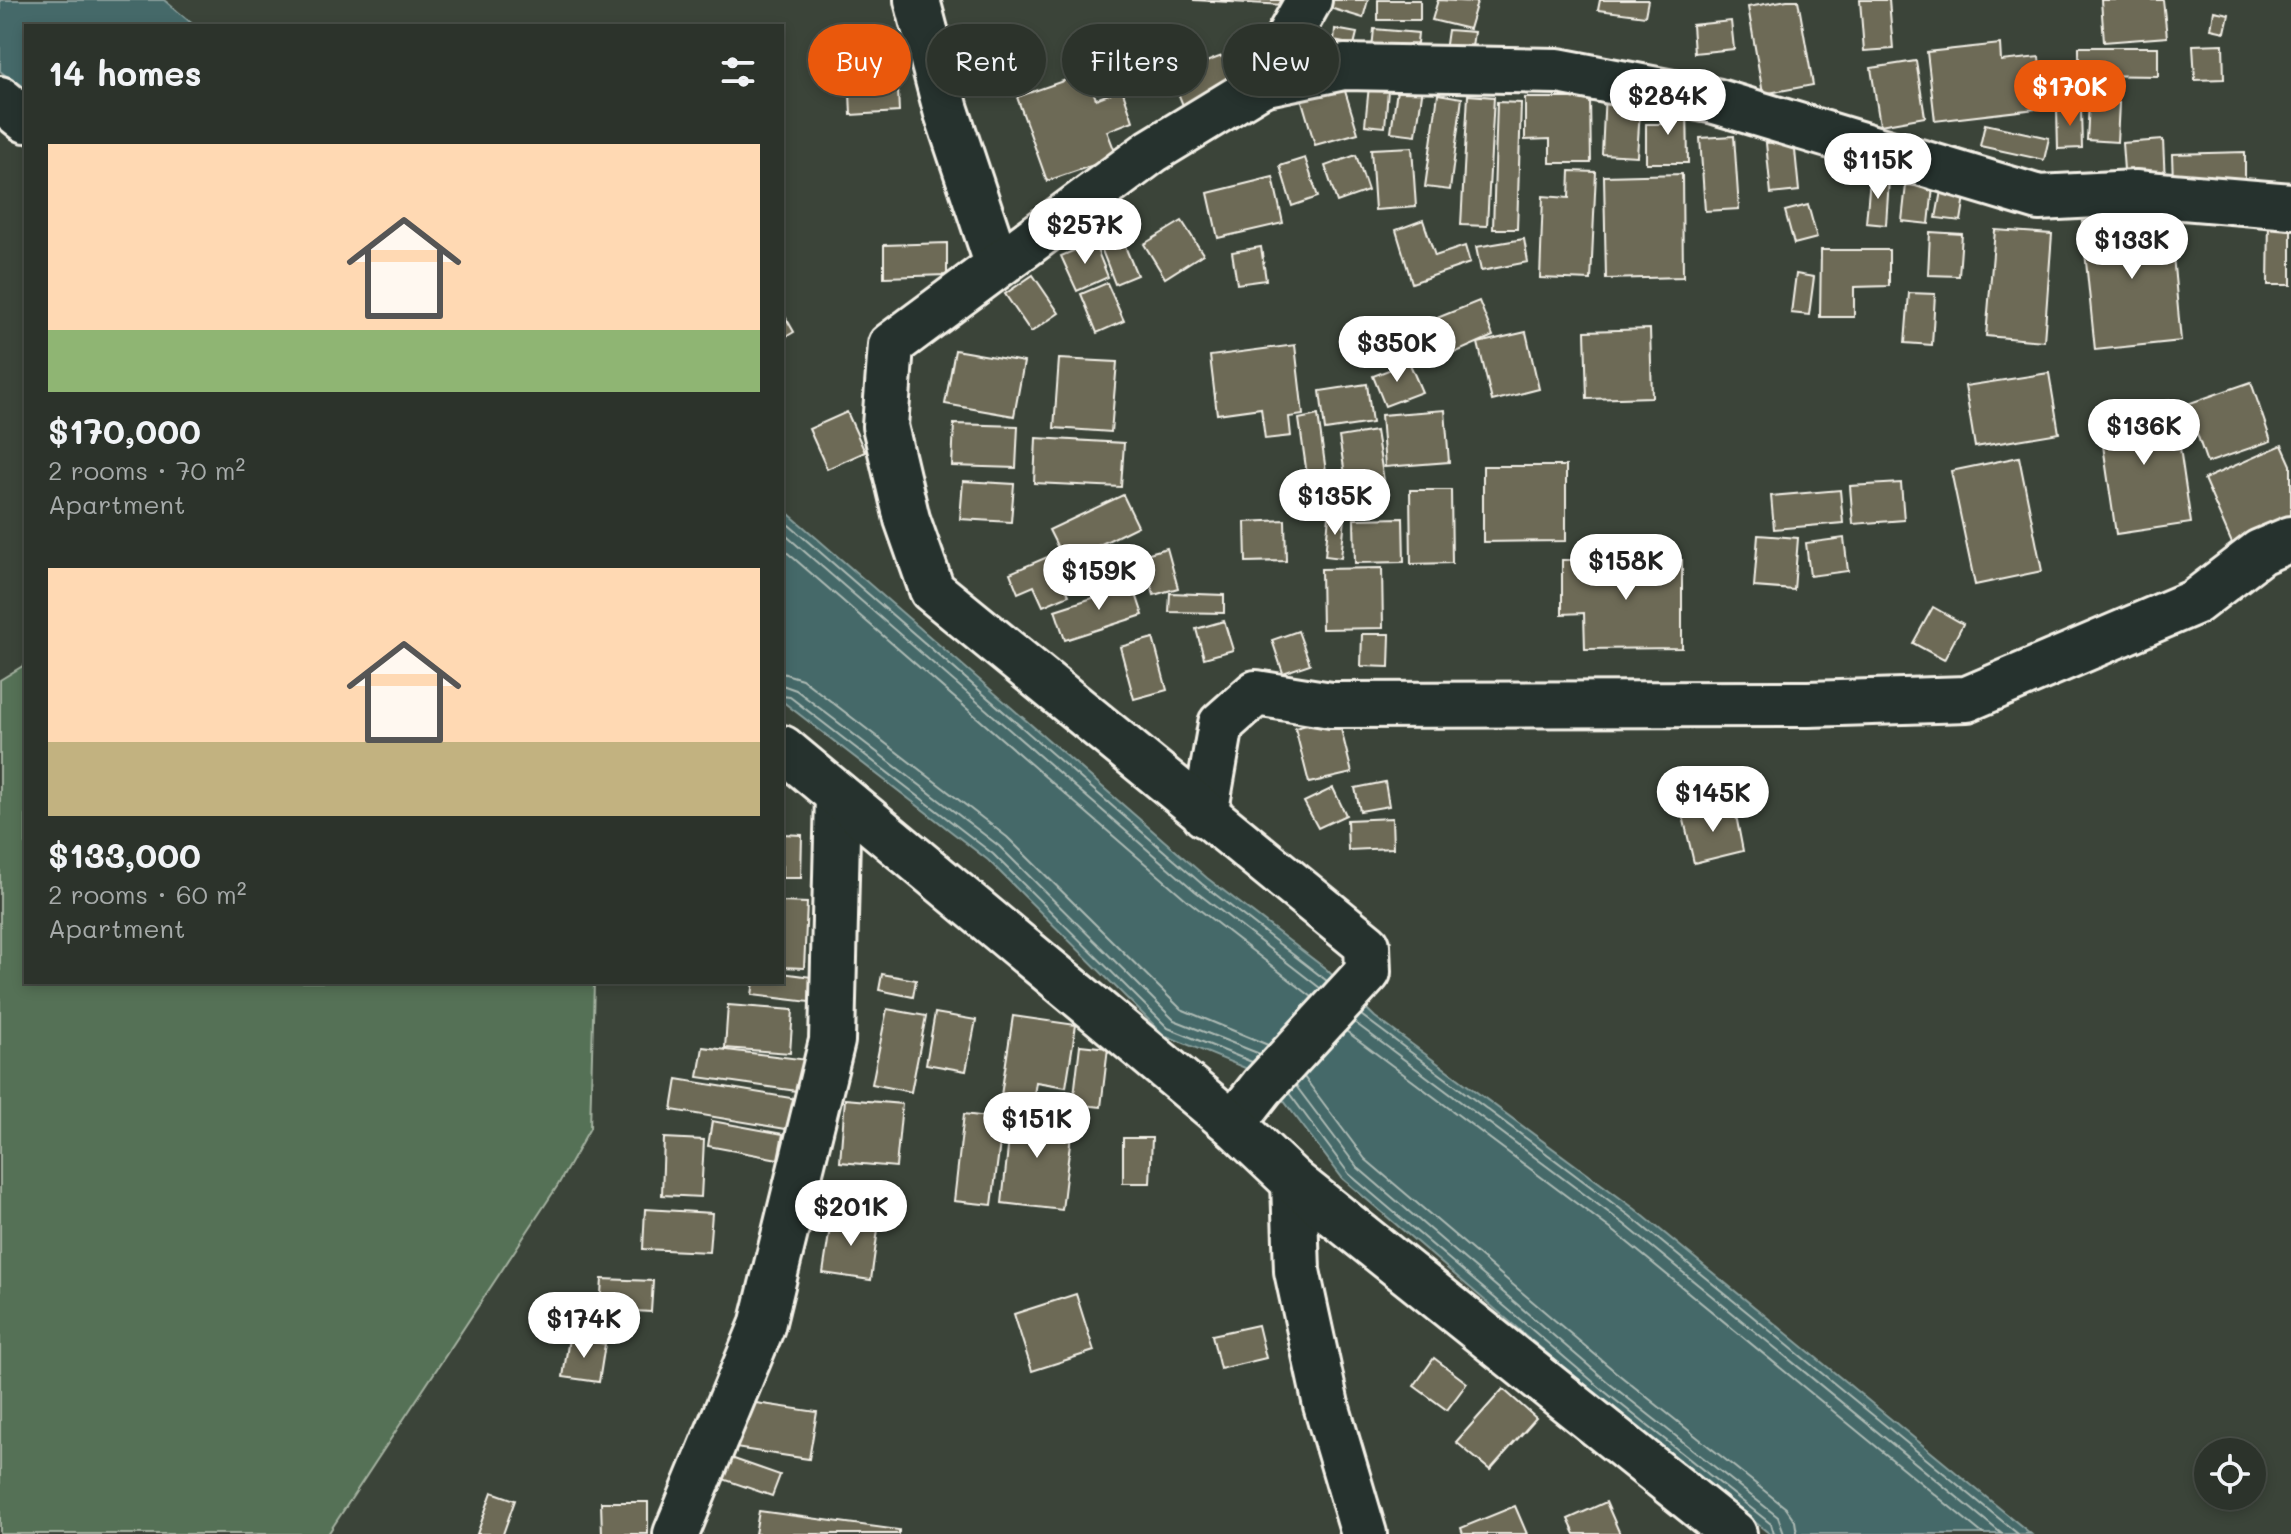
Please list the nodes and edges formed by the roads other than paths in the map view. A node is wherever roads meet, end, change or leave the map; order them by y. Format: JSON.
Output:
{"nodes":[{"id":1,"x":917,"y":0,"type":"edge"},
{"id":2,"x":1309,"y":0,"type":"edge"},
{"id":3,"x":1296,"y":24,"type":"edge"},
{"id":4,"x":1339,"y":68,"type":"edge"},
{"id":5,"x":1242,"y":96,"type":"edge"},
{"id":6,"x":0,"y":99,"type":"edge"},
{"id":7,"x":24,"y":118,"type":"edge"},
{"id":8,"x":2291,"y":206,"type":"edge"},
{"id":9,"x":997,"y":263,"type":"junction"},
{"id":10,"x":2291,"y":539,"type":"edge"},
{"id":11,"x":784,"y":750,"type":"edge"},
{"id":12,"x":838,"y":795,"type":"junction"},
{"id":13,"x":1205,"y":815,"type":"junction"},
{"id":14,"x":1233,"y":1124,"type":"junction"},
{"id":15,"x":1294,"y":1182,"type":"junction"},
{"id":16,"x":676,"y":1534,"type":"edge"},
{"id":17,"x":1364,"y":1534,"type":"edge"},
{"id":18,"x":1734,"y":1534,"type":"edge"}],
"edges":[{"from":1,"to":9,"type":"street"},
{"from":2,"to":3,"type":"street"},
{"from":4,"to":8,"type":"street"},
{"from":5,"to":9,"type":"street"},
{"from":6,"to":7,"type":"street"},
{"from":9,"to":13,"type":"street"},
{"from":10,"to":13,"type":"street"},
{"from":11,"to":12,"type":"street"},
{"from":12,"to":14,"type":"street"},
{"from":12,"to":16,"type":"street"},
{"from":13,"to":14,"type":"street"},
{"from":14,"to":15,"type":"street"},
{"from":15,"to":17,"type":"street"},
{"from":15,"to":18,"type":"street"}]}
